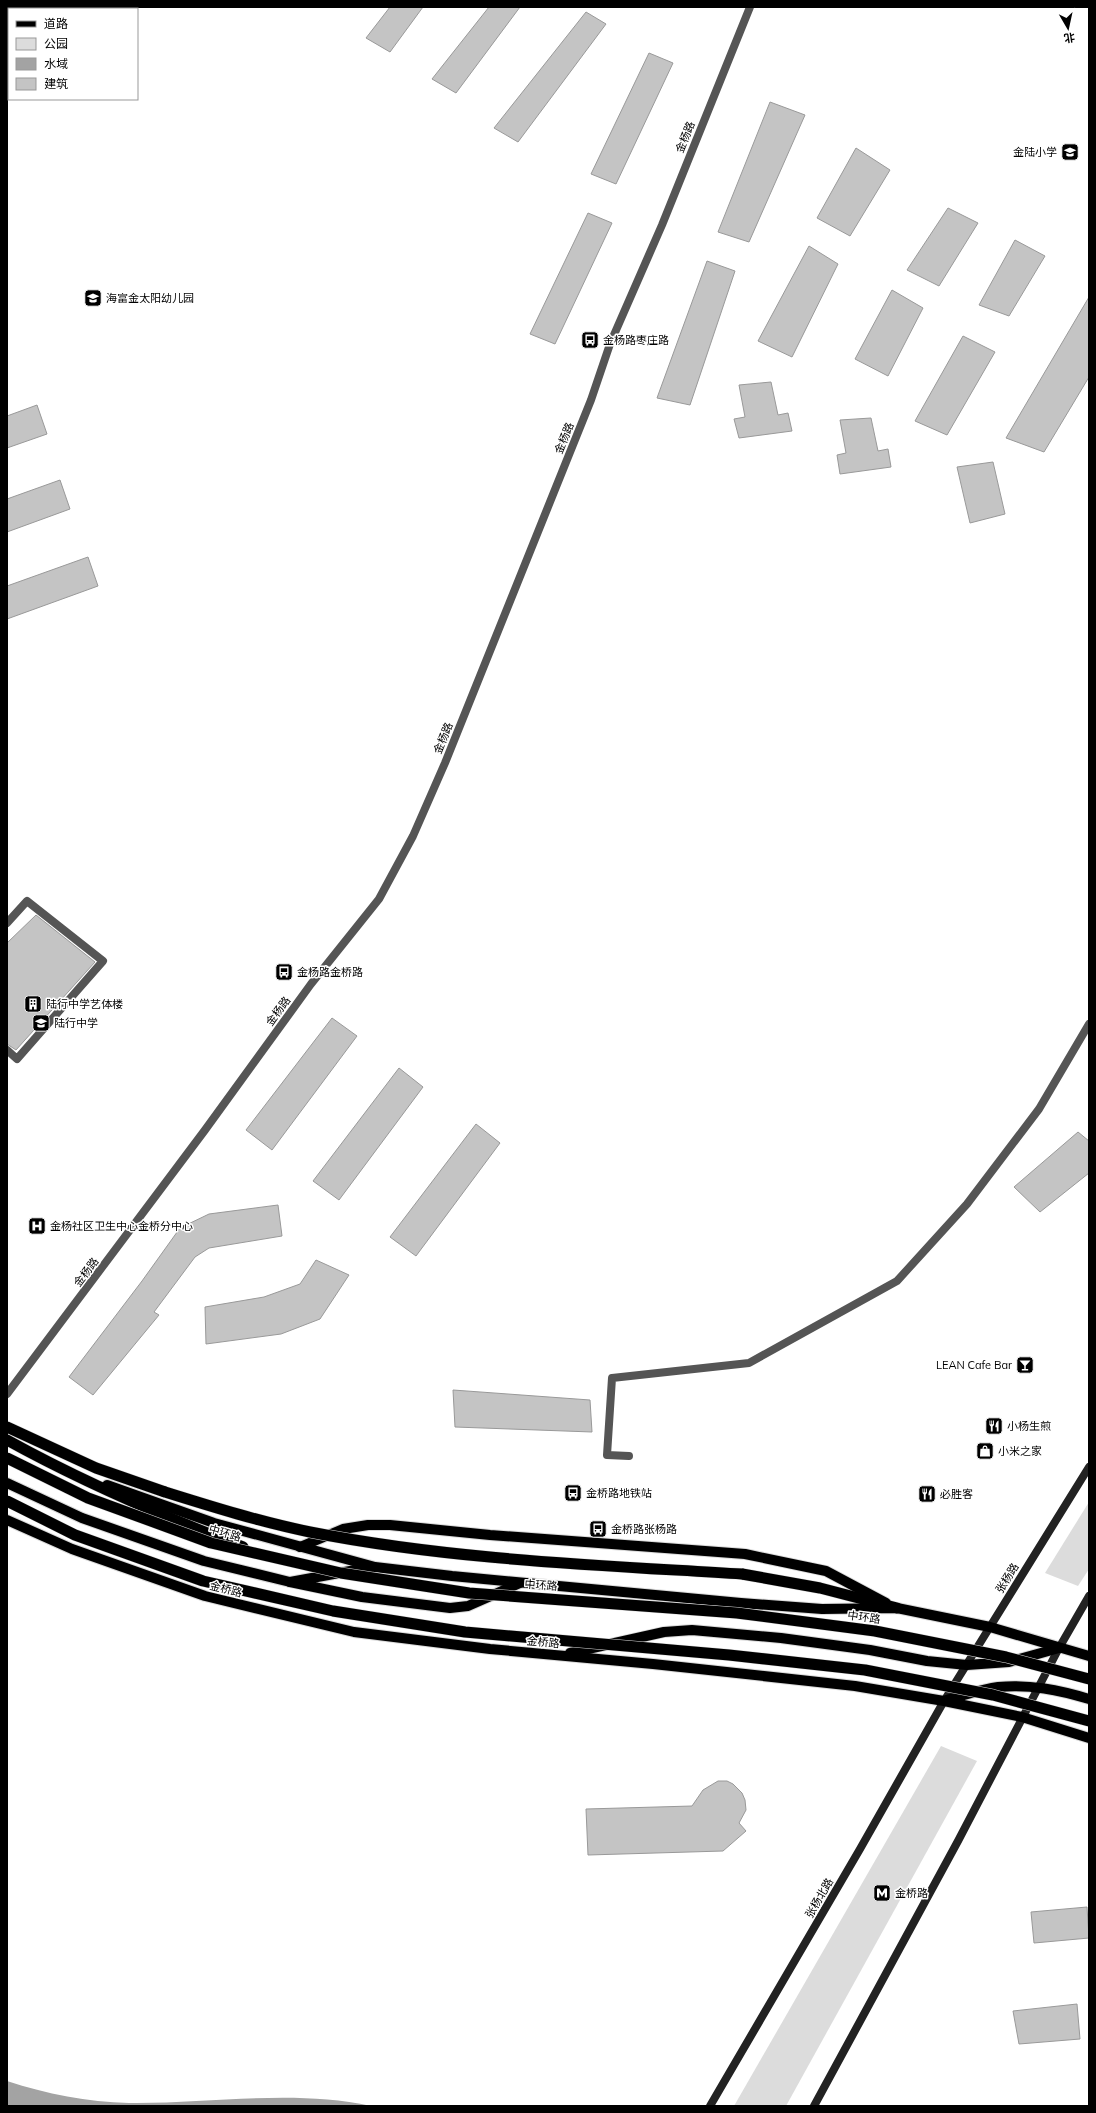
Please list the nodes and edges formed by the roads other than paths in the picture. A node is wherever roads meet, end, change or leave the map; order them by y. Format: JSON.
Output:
{"nodes":[{"id":1,"x":750,"y":7,"type":"edge"},
{"id":2,"x":7,"y":923,"type":"edge"},
{"id":3,"x":1089,"y":1024,"type":"edge"},
{"id":4,"x":7,"y":1050,"type":"edge"},
{"id":5,"x":7,"y":1394,"type":"edge"},
{"id":6,"x":7,"y":1427,"type":"edge"},
{"id":7,"x":7,"y":1440,"type":"edge"},
{"id":8,"x":629,"y":1456,"type":"dead end"},
{"id":9,"x":7,"y":1458,"type":"edge"},
{"id":10,"x":1089,"y":1467,"type":"edge"},
{"id":11,"x":7,"y":1483,"type":"edge"},
{"id":12,"x":7,"y":1501,"type":"edge"},
{"id":13,"x":7,"y":1520,"type":"edge"},
{"id":14,"x":300,"y":1547,"type":"junction"},
{"id":15,"x":275,"y":1559,"type":"junction"},
{"id":16,"x":376,"y":1567,"type":"junction"},
{"id":17,"x":290,"y":1582,"type":"junction"},
{"id":18,"x":521,"y":1583,"type":"junction"},
{"id":19,"x":1089,"y":1596,"type":"edge"},
{"id":20,"x":897,"y":1608,"type":"junction"},
{"id":21,"x":990,"y":1627,"type":"junction"},
{"id":22,"x":1059,"y":1648,"type":"junction"},
{"id":23,"x":560,"y":1655,"type":"junction"},
{"id":24,"x":1089,"y":1656,"type":"edge"},
{"id":25,"x":967,"y":1665,"type":"junction"},
{"id":26,"x":1089,"y":1679,"type":"edge"},
{"id":27,"x":1038,"y":1686,"type":"junction"},
{"id":28,"x":1089,"y":1700,"type":"edge"},
{"id":29,"x":944,"y":1701,"type":"junction"},
{"id":30,"x":1022,"y":1717,"type":"junction"},
{"id":31,"x":1089,"y":1721,"type":"edge"},
{"id":32,"x":1089,"y":1738,"type":"edge"},
{"id":33,"x":710,"y":2106,"type":"edge"},
{"id":34,"x":814,"y":2106,"type":"edge"}],
"edges":[{"from":1,"to":5,"type":"street","name":"金杨路"},
{"from":2,"to":4,"type":"street"},
{"from":3,"to":8,"type":"street"},
{"from":6,"to":20,"type":"highway","bridge":true},
{"from":7,"to":14,"type":"main road"},
{"from":7,"to":15,"type":"highway","bridge":true},
{"from":9,"to":15,"type":"highway","name":"中环路","bridge":true},
{"from":10,"to":21,"type":"main road","name":"张杨路"},
{"from":11,"to":17,"type":"main road"},
{"from":12,"to":31,"type":"highway","bridge":true},
{"from":13,"to":23,"type":"main road","name":"金桥路"},
{"from":14,"to":16,"type":"main road"},
{"from":14,"to":20,"type":"main road"},
{"from":15,"to":26,"type":"highway","name":"中环路","bridge":true},
{"from":16,"to":17,"type":"main road"},
{"from":16,"to":18,"type":"main road"},
{"from":17,"to":18,"type":"main road"},
{"from":18,"to":20,"type":"main road"},
{"from":19,"to":22,"type":"main road"},
{"from":20,"to":21,"type":"main road"},
{"from":21,"to":22,"type":"main road"},
{"from":21,"to":25,"type":"main road","name":"张杨路"},
{"from":22,"to":24,"type":"main road"},
{"from":22,"to":25,"type":"main road"},
{"from":22,"to":27,"type":"main road"},
{"from":23,"to":25,"type":"main road"},
{"from":23,"to":29,"type":"main road","name":"金桥路"},
{"from":25,"to":29,"type":"main road","name":"张杨路"},
{"from":27,"to":28,"type":"main road"},
{"from":27,"to":29,"type":"main road"},
{"from":27,"to":30,"type":"main road"},
{"from":29,"to":30,"type":"main road","name":"金桥路"},
{"from":29,"to":33,"type":"main road","name":"张杨北路"},
{"from":30,"to":32,"type":"main road","name":"金桥路"},
{"from":30,"to":34,"type":"main road"}]}
